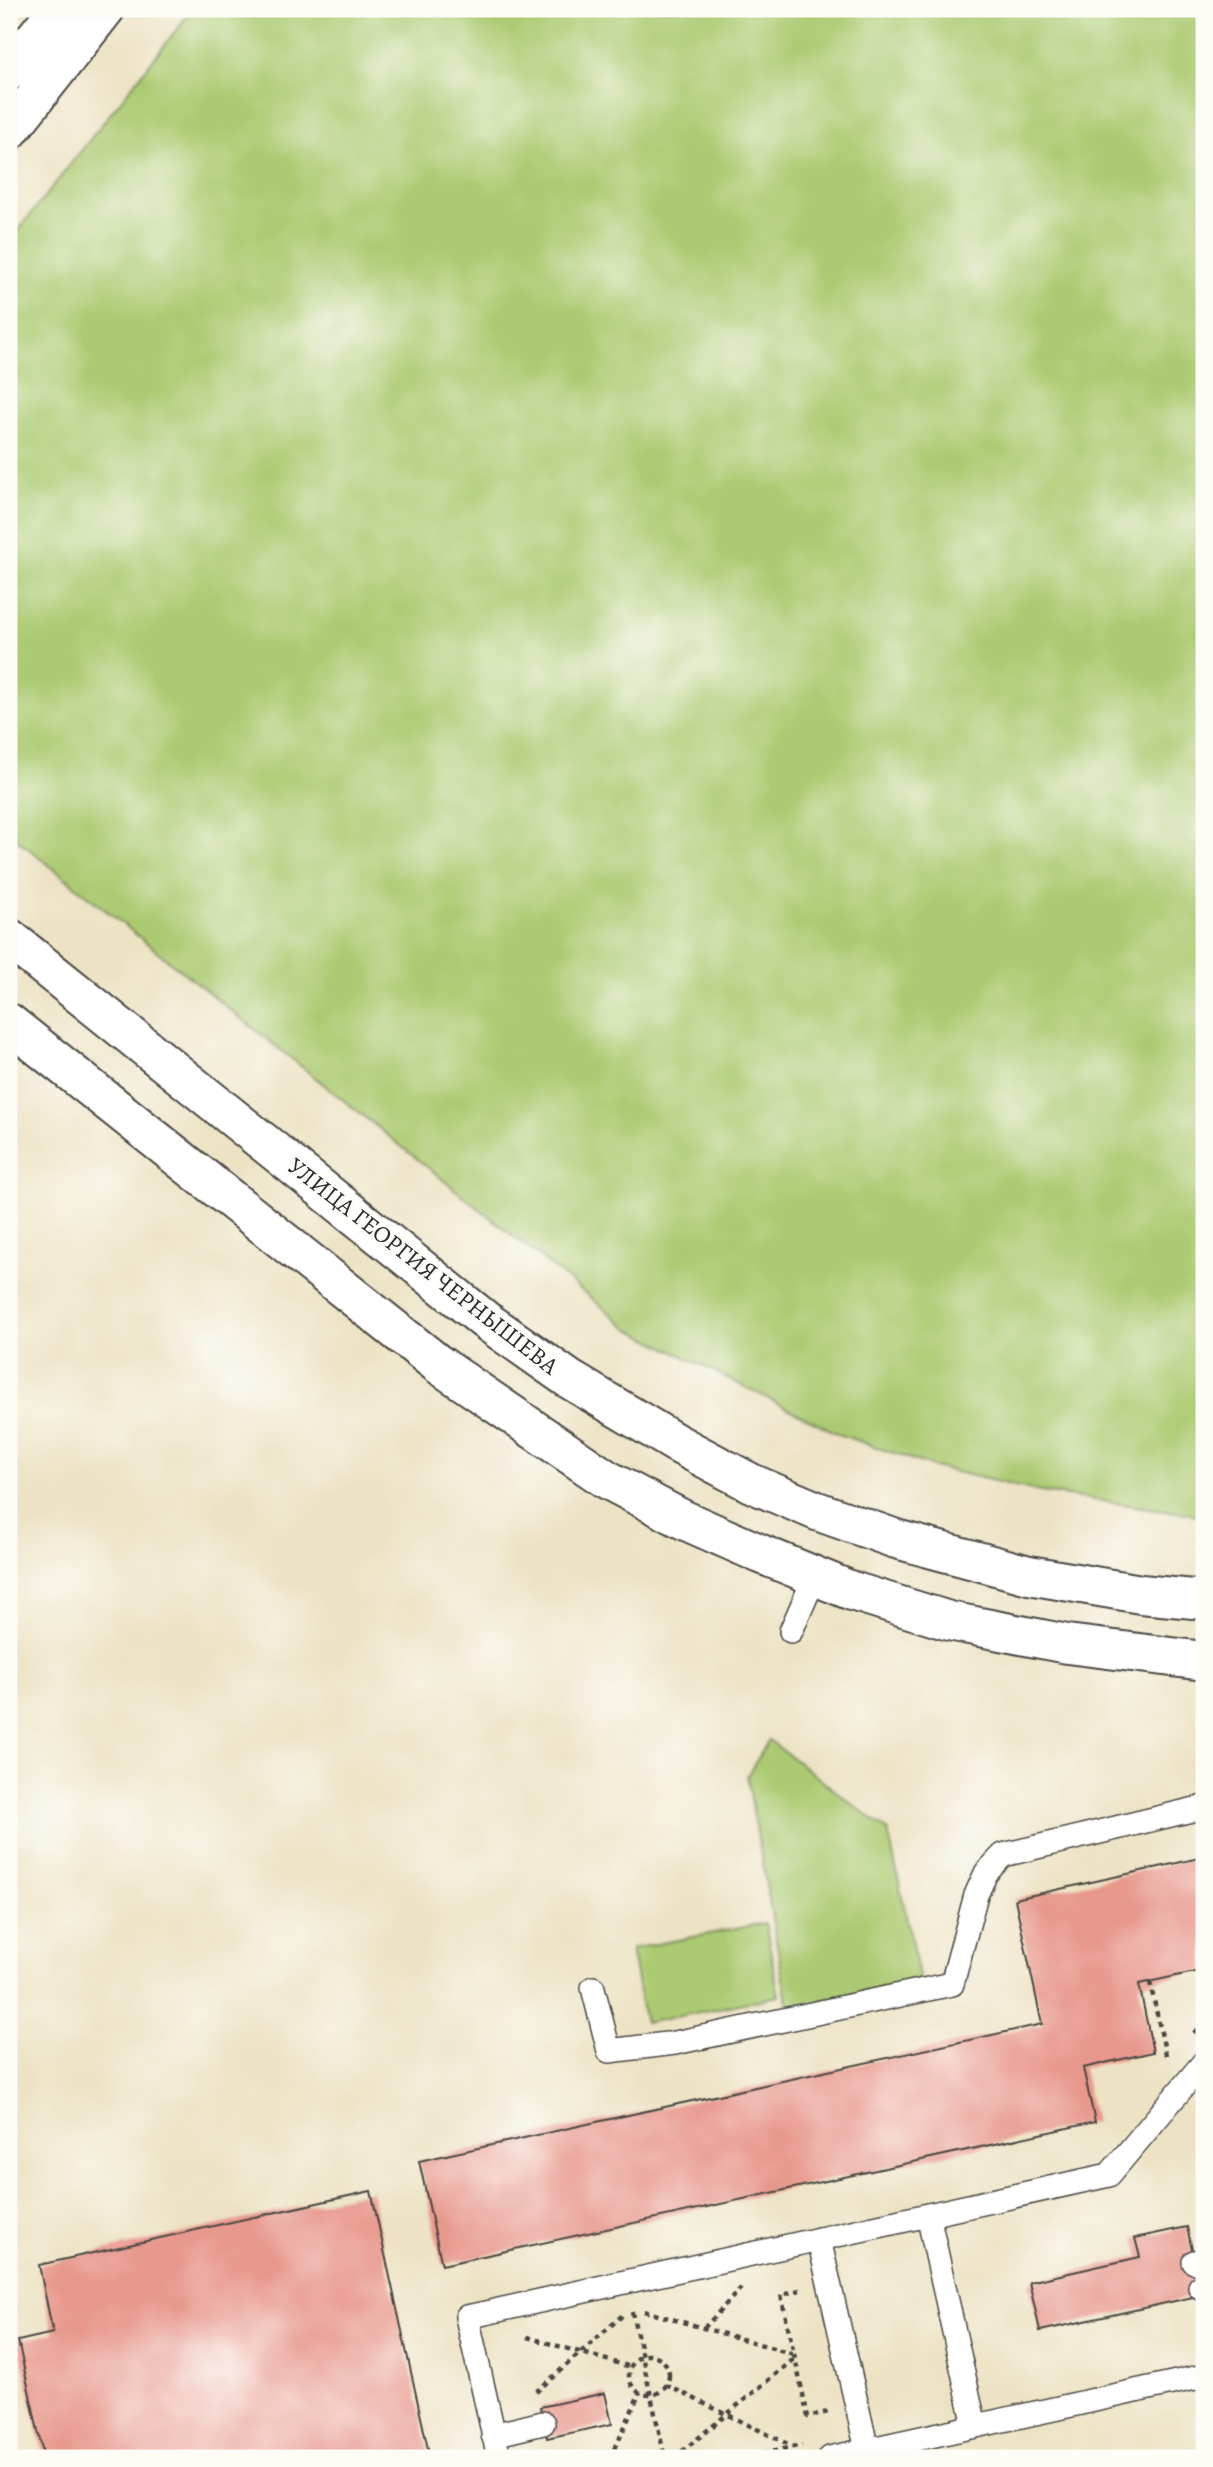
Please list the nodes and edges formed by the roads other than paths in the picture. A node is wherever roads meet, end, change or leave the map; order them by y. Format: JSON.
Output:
{"nodes":[{"id":1,"x":58,"y":9,"type":"edge"},
{"id":2,"x":105,"y":9,"type":"edge"},
{"id":3,"x":9,"y":71,"type":"edge"},
{"id":4,"x":9,"y":131,"type":"edge"},
{"id":5,"x":9,"y":938,"type":"edge"},
{"id":6,"x":9,"y":1023,"type":"edge"},
{"id":7,"x":815,"y":1576,"type":"junction"},
{"id":8,"x":1204,"y":1600,"type":"edge"},
{"id":9,"x":791,"y":1632,"type":"dead end"},
{"id":10,"x":1204,"y":1661,"type":"edge"},
{"id":11,"x":1204,"y":1807,"type":"edge"},
{"id":12,"x":593,"y":1988,"type":"dead end"},
{"id":13,"x":1204,"y":2062,"type":"edge"},
{"id":14,"x":928,"y":2215,"type":"junction"},
{"id":15,"x":819,"y":2239,"type":"junction"},
{"id":16,"x":1204,"y":2376,"type":"edge"},
{"id":17,"x":543,"y":2423,"type":"dead end"},
{"id":18,"x":975,"y":2426,"type":"junction"},
{"id":19,"x":493,"y":2435,"type":"junction"},
{"id":20,"x":867,"y":2450,"type":"junction"},
{"id":21,"x":499,"y":2458,"type":"edge"},
{"id":22,"x":830,"y":2458,"type":"edge"}],
"edges":[{"from":1,"to":3,"type":"street"},
{"from":2,"to":4,"type":"street"},
{"from":5,"to":8,"type":"street","name":"УЛИЦА ГЕОРГИЯ ЧЕРНЫШЕВА"},
{"from":6,"to":7,"type":"street"},
{"from":7,"to":9,"type":"lane"},
{"from":7,"to":10,"type":"street"},
{"from":11,"to":12,"type":"lane"},
{"from":13,"to":14,"type":"lane"},
{"from":14,"to":15,"type":"lane"},
{"from":14,"to":18,"type":"lane"},
{"from":15,"to":19,"type":"lane"},
{"from":15,"to":20,"type":"lane"},
{"from":16,"to":18,"type":"lane"},
{"from":17,"to":19,"type":"lane"},
{"from":18,"to":20,"type":"lane"},
{"from":19,"to":21,"type":"lane"},
{"from":20,"to":22,"type":"lane"}]}
